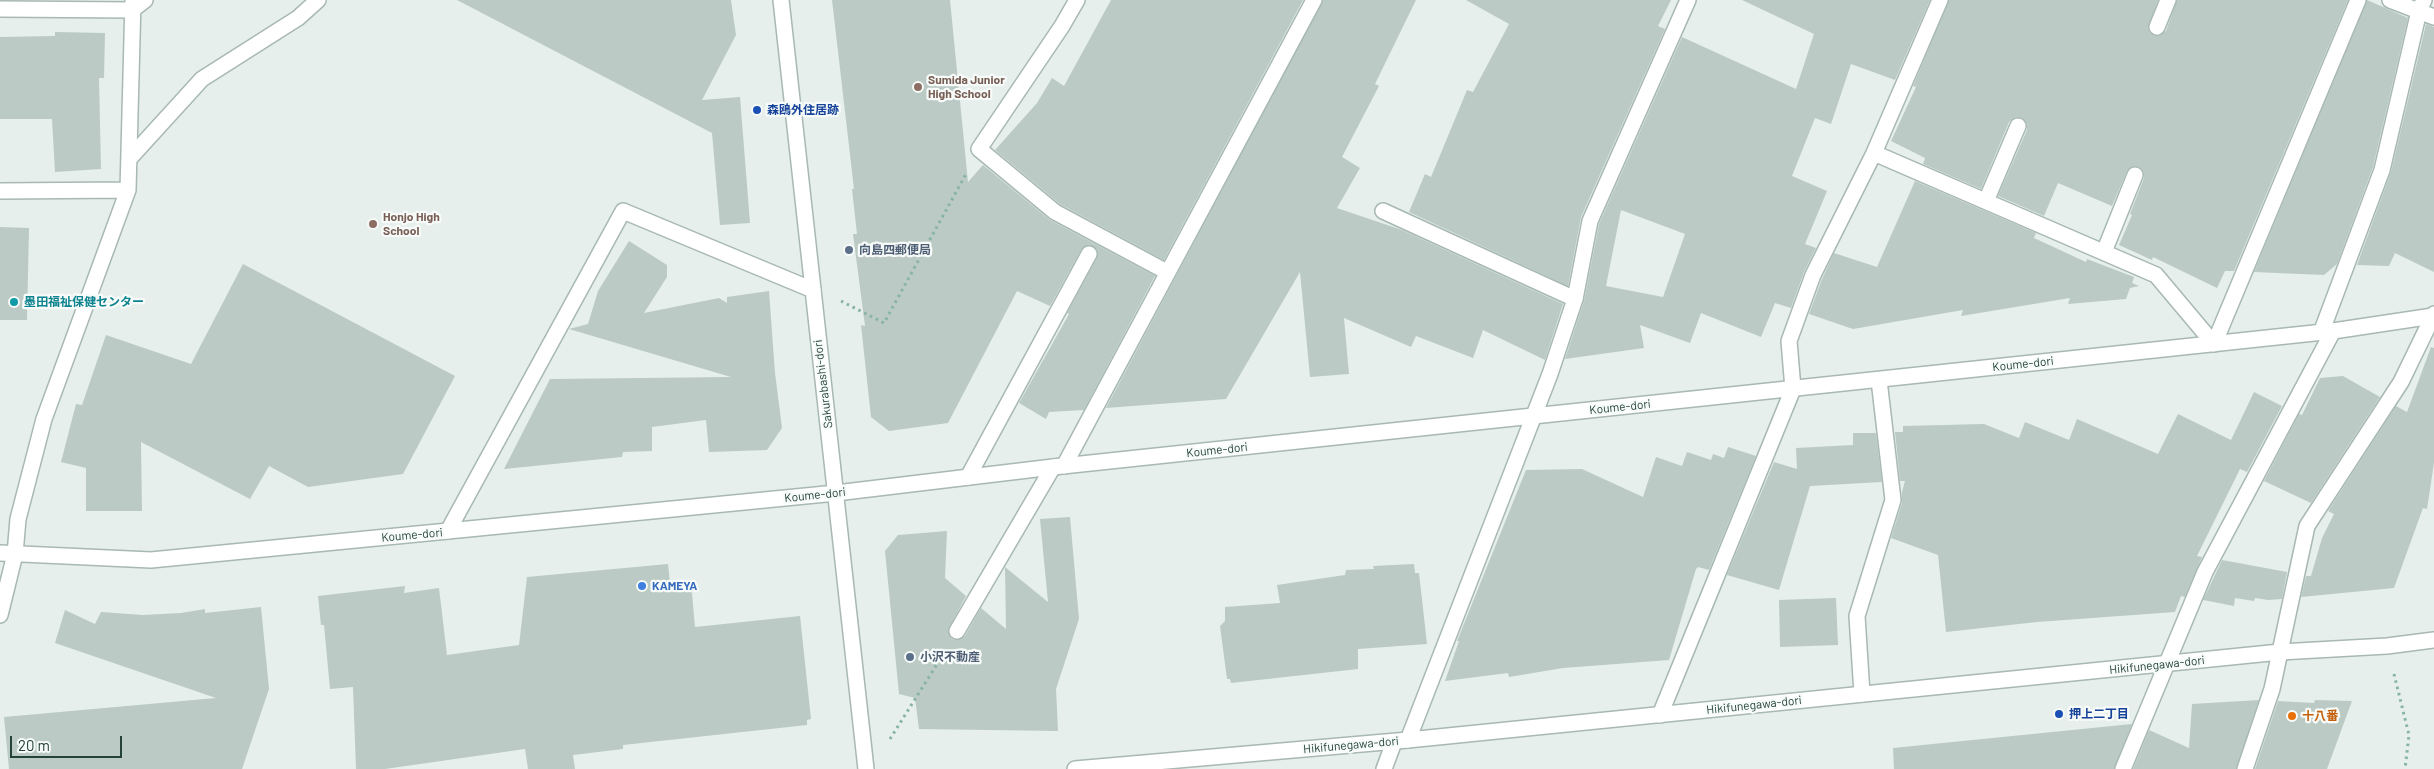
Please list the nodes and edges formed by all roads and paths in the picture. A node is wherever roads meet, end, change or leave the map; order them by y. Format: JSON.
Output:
{"nodes":[{"id":1,"x":145,"y":0,"type":"edge"},
{"id":2,"x":318,"y":0,"type":"edge"},
{"id":3,"x":781,"y":0,"type":"edge"},
{"id":4,"x":1077,"y":0,"type":"edge"},
{"id":5,"x":1314,"y":0,"type":"edge"},
{"id":6,"x":1688,"y":0,"type":"edge"},
{"id":7,"x":1940,"y":0,"type":"edge"},
{"id":8,"x":2168,"y":0,"type":"edge"},
{"id":9,"x":2358,"y":0,"type":"edge"},
{"id":10,"x":2390,"y":0,"type":"edge"},
{"id":11,"x":133,"y":5,"type":"edge"},
{"id":12,"x":2421,"y":6,"type":"edge"},
{"id":13,"x":0,"y":9,"type":"edge"},
{"id":14,"x":2434,"y":17,"type":"edge"},
{"id":15,"x":2157,"y":26,"type":"dead end"},
{"id":16,"x":2018,"y":126,"type":"dead end"},
{"id":17,"x":979,"y":149,"type":"junction"},
{"id":18,"x":1874,"y":153,"type":"junction"},
{"id":19,"x":130,"y":158,"type":"junction"},
{"id":20,"x":2135,"y":175,"type":"dead end"},
{"id":21,"x":128,"y":190,"type":"junction"},
{"id":22,"x":0,"y":191,"type":"edge"},
{"id":23,"x":1986,"y":201,"type":"junction"},
{"id":24,"x":1383,"y":211,"type":"dead end"},
{"id":25,"x":2104,"y":252,"type":"junction"},
{"id":26,"x":1089,"y":254,"type":"dead end"},
{"id":27,"x":1167,"y":272,"type":"junction"},
{"id":28,"x":812,"y":290,"type":"junction"},
{"id":29,"x":1575,"y":300,"type":"junction"},
{"id":30,"x":2433,"y":315,"type":"edge"},
{"id":31,"x":2327,"y":332,"type":"junction"},
{"id":32,"x":2214,"y":344,"type":"junction"},
{"id":33,"x":1879,"y":380,"type":"junction"},
{"id":34,"x":1793,"y":389,"type":"junction"},
{"id":35,"x":1534,"y":416,"type":"junction"},
{"id":36,"x":1058,"y":467,"type":"junction"},
{"id":37,"x":968,"y":477,"type":"junction"},
{"id":38,"x":836,"y":493,"type":"junction"},
{"id":39,"x":448,"y":531,"type":"junction"},
{"id":40,"x":7,"y":554,"type":"edge"},
{"id":41,"x":0,"y":615,"type":"edge"},
{"id":42,"x":957,"y":631,"type":"joint"},
{"id":43,"x":2434,"y":640,"type":"edge"},
{"id":44,"x":2387,"y":646,"type":"junction"},
{"id":45,"x":2280,"y":652,"type":"junction"},
{"id":46,"x":2167,"y":664,"type":"junction"},
{"id":47,"x":1862,"y":694,"type":"junction"},
{"id":48,"x":1660,"y":715,"type":"junction"},
{"id":49,"x":1401,"y":741,"type":"junction"},
{"id":50,"x":887,"y":744,"type":"dead end"},
{"id":51,"x":866,"y":769,"type":"edge"},
{"id":52,"x":1075,"y":769,"type":"edge"},
{"id":53,"x":1384,"y":769,"type":"edge"},
{"id":54,"x":2123,"y":769,"type":"edge"},
{"id":55,"x":2245,"y":769,"type":"edge"},
{"id":56,"x":2405,"y":769,"type":"edge"}],
"edges":[{"from":1,"to":11,"type":"street"},
{"from":2,"to":19,"type":"street"},
{"from":3,"to":28,"type":"street","name":"Sakurabashi-dori"},
{"from":4,"to":17,"type":"street"},
{"from":5,"to":27,"type":"street"},
{"from":6,"to":29,"type":"street"},
{"from":7,"to":18,"type":"street"},
{"from":8,"to":15,"type":"street"},
{"from":9,"to":32,"type":"street"},
{"from":10,"to":12,"type":"street"},
{"from":11,"to":13,"type":"street"},
{"from":11,"to":19,"type":"street"},
{"from":12,"to":14,"type":"street"},
{"from":12,"to":31,"type":"street"},
{"from":16,"to":23,"type":"street"},
{"from":17,"to":27,"type":"street"},
{"from":17,"to":28,"type":"path"},
{"from":18,"to":23,"type":"street"},
{"from":18,"to":34,"type":"street"},
{"from":19,"to":21,"type":"street"},
{"from":20,"to":25,"type":"street"},
{"from":21,"to":22,"type":"street"},
{"from":21,"to":40,"type":"street"},
{"from":23,"to":25,"type":"street"},
{"from":24,"to":29,"type":"street"},
{"from":25,"to":32,"type":"street"},
{"from":26,"to":37,"type":"street"},
{"from":27,"to":36,"type":"street"},
{"from":28,"to":38,"type":"street","name":"Sakurabashi-dori"},
{"from":28,"to":39,"type":"street"},
{"from":29,"to":35,"type":"street"},
{"from":30,"to":31,"type":"street","name":"Koume-dori"},
{"from":30,"to":45,"type":"street"},
{"from":31,"to":32,"type":"street","name":"Koume-dori"},
{"from":31,"to":46,"type":"street"},
{"from":32,"to":33,"type":"street","name":"Koume-dori"},
{"from":33,"to":34,"type":"street","name":"Koume-dori"},
{"from":33,"to":47,"type":"street"},
{"from":34,"to":35,"type":"street","name":"Koume-dori"},
{"from":34,"to":48,"type":"street"},
{"from":35,"to":36,"type":"street","name":"Koume-dori"},
{"from":35,"to":49,"type":"street"},
{"from":36,"to":37,"type":"street","name":"Koume-dori"},
{"from":36,"to":42,"type":"street"},
{"from":37,"to":38,"type":"street","name":"Koume-dori"},
{"from":38,"to":39,"type":"street","name":"Koume-dori"},
{"from":38,"to":51,"type":"street","name":"Sakurabashi-dori"},
{"from":39,"to":40,"type":"street","name":"Koume-dori"},
{"from":40,"to":41,"type":"street"},
{"from":42,"to":50,"type":"path"},
{"from":43,"to":44,"type":"street","name":"Hikifunegawa-dori"},
{"from":44,"to":45,"type":"street","name":"Hikifunegawa-dori"},
{"from":44,"to":56,"type":"path"},
{"from":45,"to":46,"type":"street","name":"Hikifunegawa-dori"},
{"from":45,"to":55,"type":"street"},
{"from":46,"to":47,"type":"street","name":"Hikifunegawa-dori"},
{"from":46,"to":54,"type":"street"},
{"from":47,"to":48,"type":"street","name":"Hikifunegawa-dori"},
{"from":48,"to":49,"type":"street","name":"Hikifunegawa-dori"},
{"from":49,"to":52,"type":"street","name":"Hikifunegawa-dori"},
{"from":49,"to":53,"type":"street"}]}
